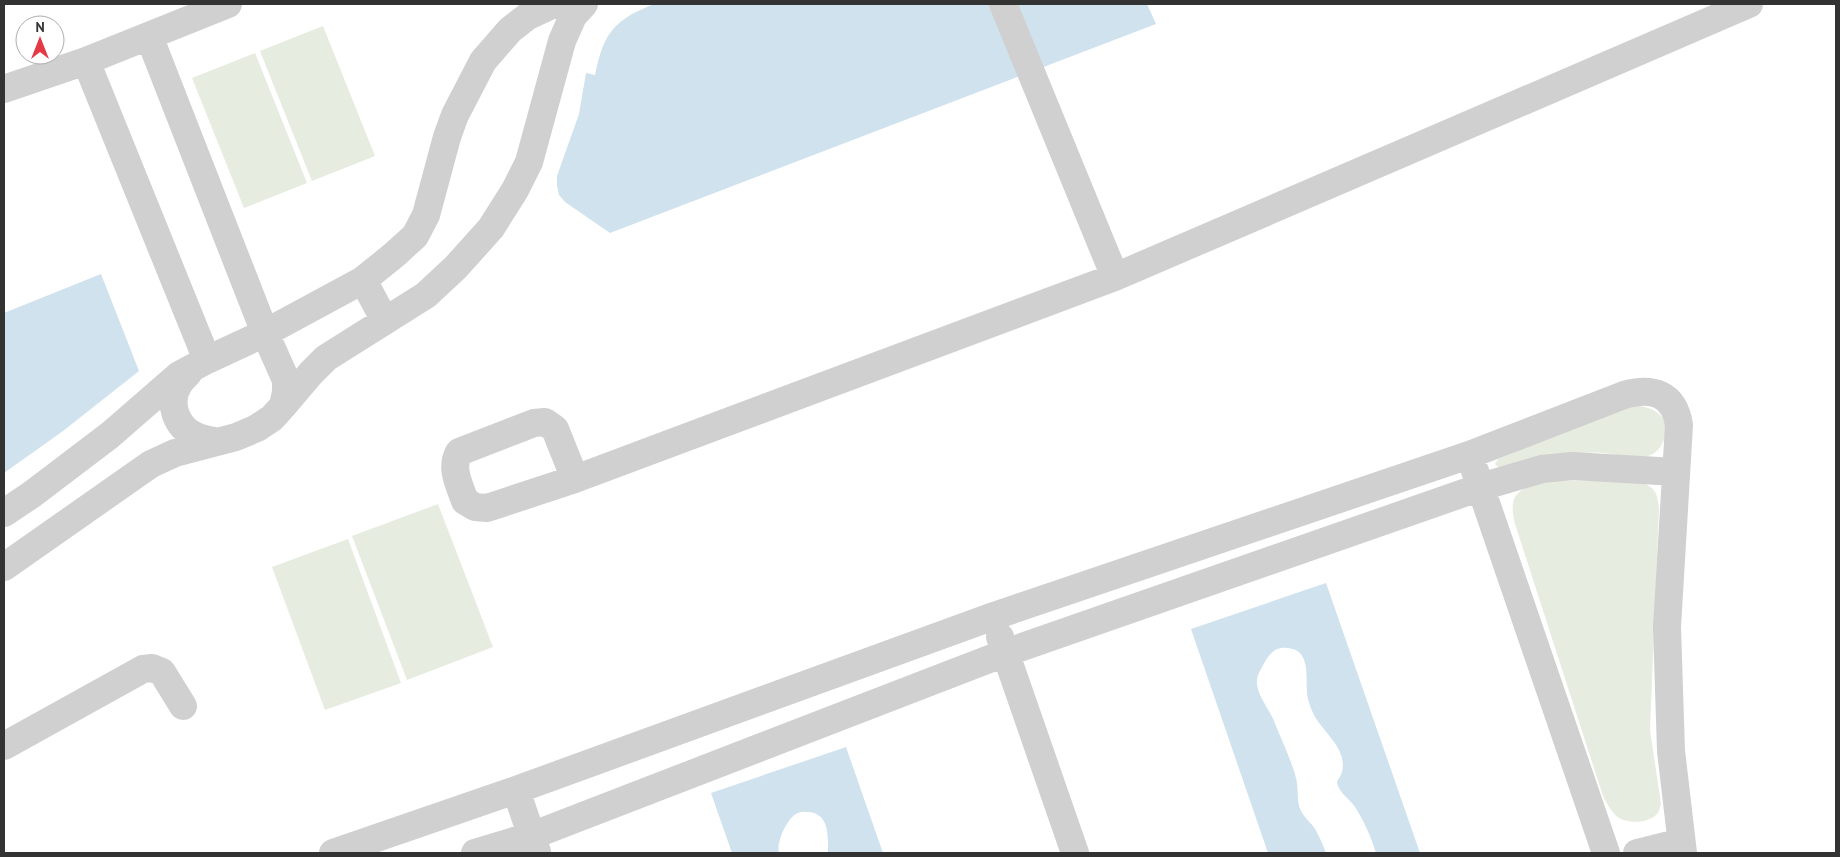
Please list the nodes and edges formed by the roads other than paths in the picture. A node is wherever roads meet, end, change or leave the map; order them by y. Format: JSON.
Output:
{"nodes":[{"id":1,"x":228,"y":4,"type":"edge"},
{"id":2,"x":554,"y":4,"type":"edge"},
{"id":3,"x":584,"y":4,"type":"edge"},
{"id":4,"x":1003,"y":4,"type":"edge"},
{"id":5,"x":1749,"y":4,"type":"edge"},
{"id":6,"x":149,"y":36,"type":"junction"},
{"id":7,"x":86,"y":62,"type":"junction"},
{"id":8,"x":4,"y":89,"type":"edge"},
{"id":9,"x":1115,"y":277,"type":"junction"},
{"id":10,"x":363,"y":280,"type":"junction"},
{"id":11,"x":385,"y":321,"type":"junction"},
{"id":12,"x":266,"y":333,"type":"junction"},
{"id":13,"x":200,"y":364,"type":"junction"},
{"id":14,"x":283,"y":406,"type":"junction"},
{"id":15,"x":215,"y":441,"type":"junction"},
{"id":16,"x":1469,"y":455,"type":"junction"},
{"id":17,"x":1676,"y":472,"type":"junction"},
{"id":18,"x":575,"y":479,"type":"dead end"},
{"id":19,"x":1481,"y":487,"type":"junction"},
{"id":20,"x":4,"y":513,"type":"edge"},
{"id":21,"x":4,"y":567,"type":"edge"},
{"id":22,"x":994,"y":616,"type":"junction"},
{"id":23,"x":1006,"y":653,"type":"junction"},
{"id":24,"x":183,"y":706,"type":"dead end"},
{"id":25,"x":4,"y":746,"type":"edge"},
{"id":26,"x":516,"y":790,"type":"junction"},
{"id":27,"x":534,"y":844,"type":"edge"},
{"id":28,"x":1682,"y":848,"type":"edge"},
{"id":29,"x":333,"y":853,"type":"edge"},
{"id":30,"x":475,"y":853,"type":"edge"},
{"id":31,"x":1074,"y":853,"type":"edge"},
{"id":32,"x":1606,"y":853,"type":"edge"},
{"id":33,"x":1637,"y":853,"type":"edge"}],
"edges":[{"from":1,"to":6,"type":"street"},
{"from":2,"to":10,"type":"street"},
{"from":3,"to":11,"type":"street"},
{"from":4,"to":9,"type":"street"},
{"from":5,"to":9,"type":"street"},
{"from":6,"to":7,"type":"street"},
{"from":6,"to":12,"type":"street"},
{"from":7,"to":8,"type":"street"},
{"from":7,"to":13,"type":"street"},
{"from":9,"to":18,"type":"street"},
{"from":10,"to":11,"type":"street"},
{"from":10,"to":12,"type":"street"},
{"from":11,"to":14,"type":"street"},
{"from":12,"to":13,"type":"street"},
{"from":12,"to":14,"type":"street"},
{"from":13,"to":15,"type":"street"},
{"from":13,"to":20,"type":"street"},
{"from":14,"to":15,"type":"street"},
{"from":15,"to":21,"type":"street"},
{"from":16,"to":17,"type":"street"},
{"from":16,"to":19,"type":"street"},
{"from":16,"to":22,"type":"street"},
{"from":17,"to":19,"type":"street"},
{"from":17,"to":28,"type":"street"},
{"from":19,"to":23,"type":"street"},
{"from":19,"to":32,"type":"street"},
{"from":22,"to":23,"type":"street"},
{"from":22,"to":26,"type":"street"},
{"from":23,"to":27,"type":"street"},
{"from":23,"to":31,"type":"street"},
{"from":24,"to":25,"type":"street"},
{"from":26,"to":27,"type":"street"},
{"from":26,"to":29,"type":"street"},
{"from":27,"to":30,"type":"street"},
{"from":28,"to":33,"type":"street"}]}
